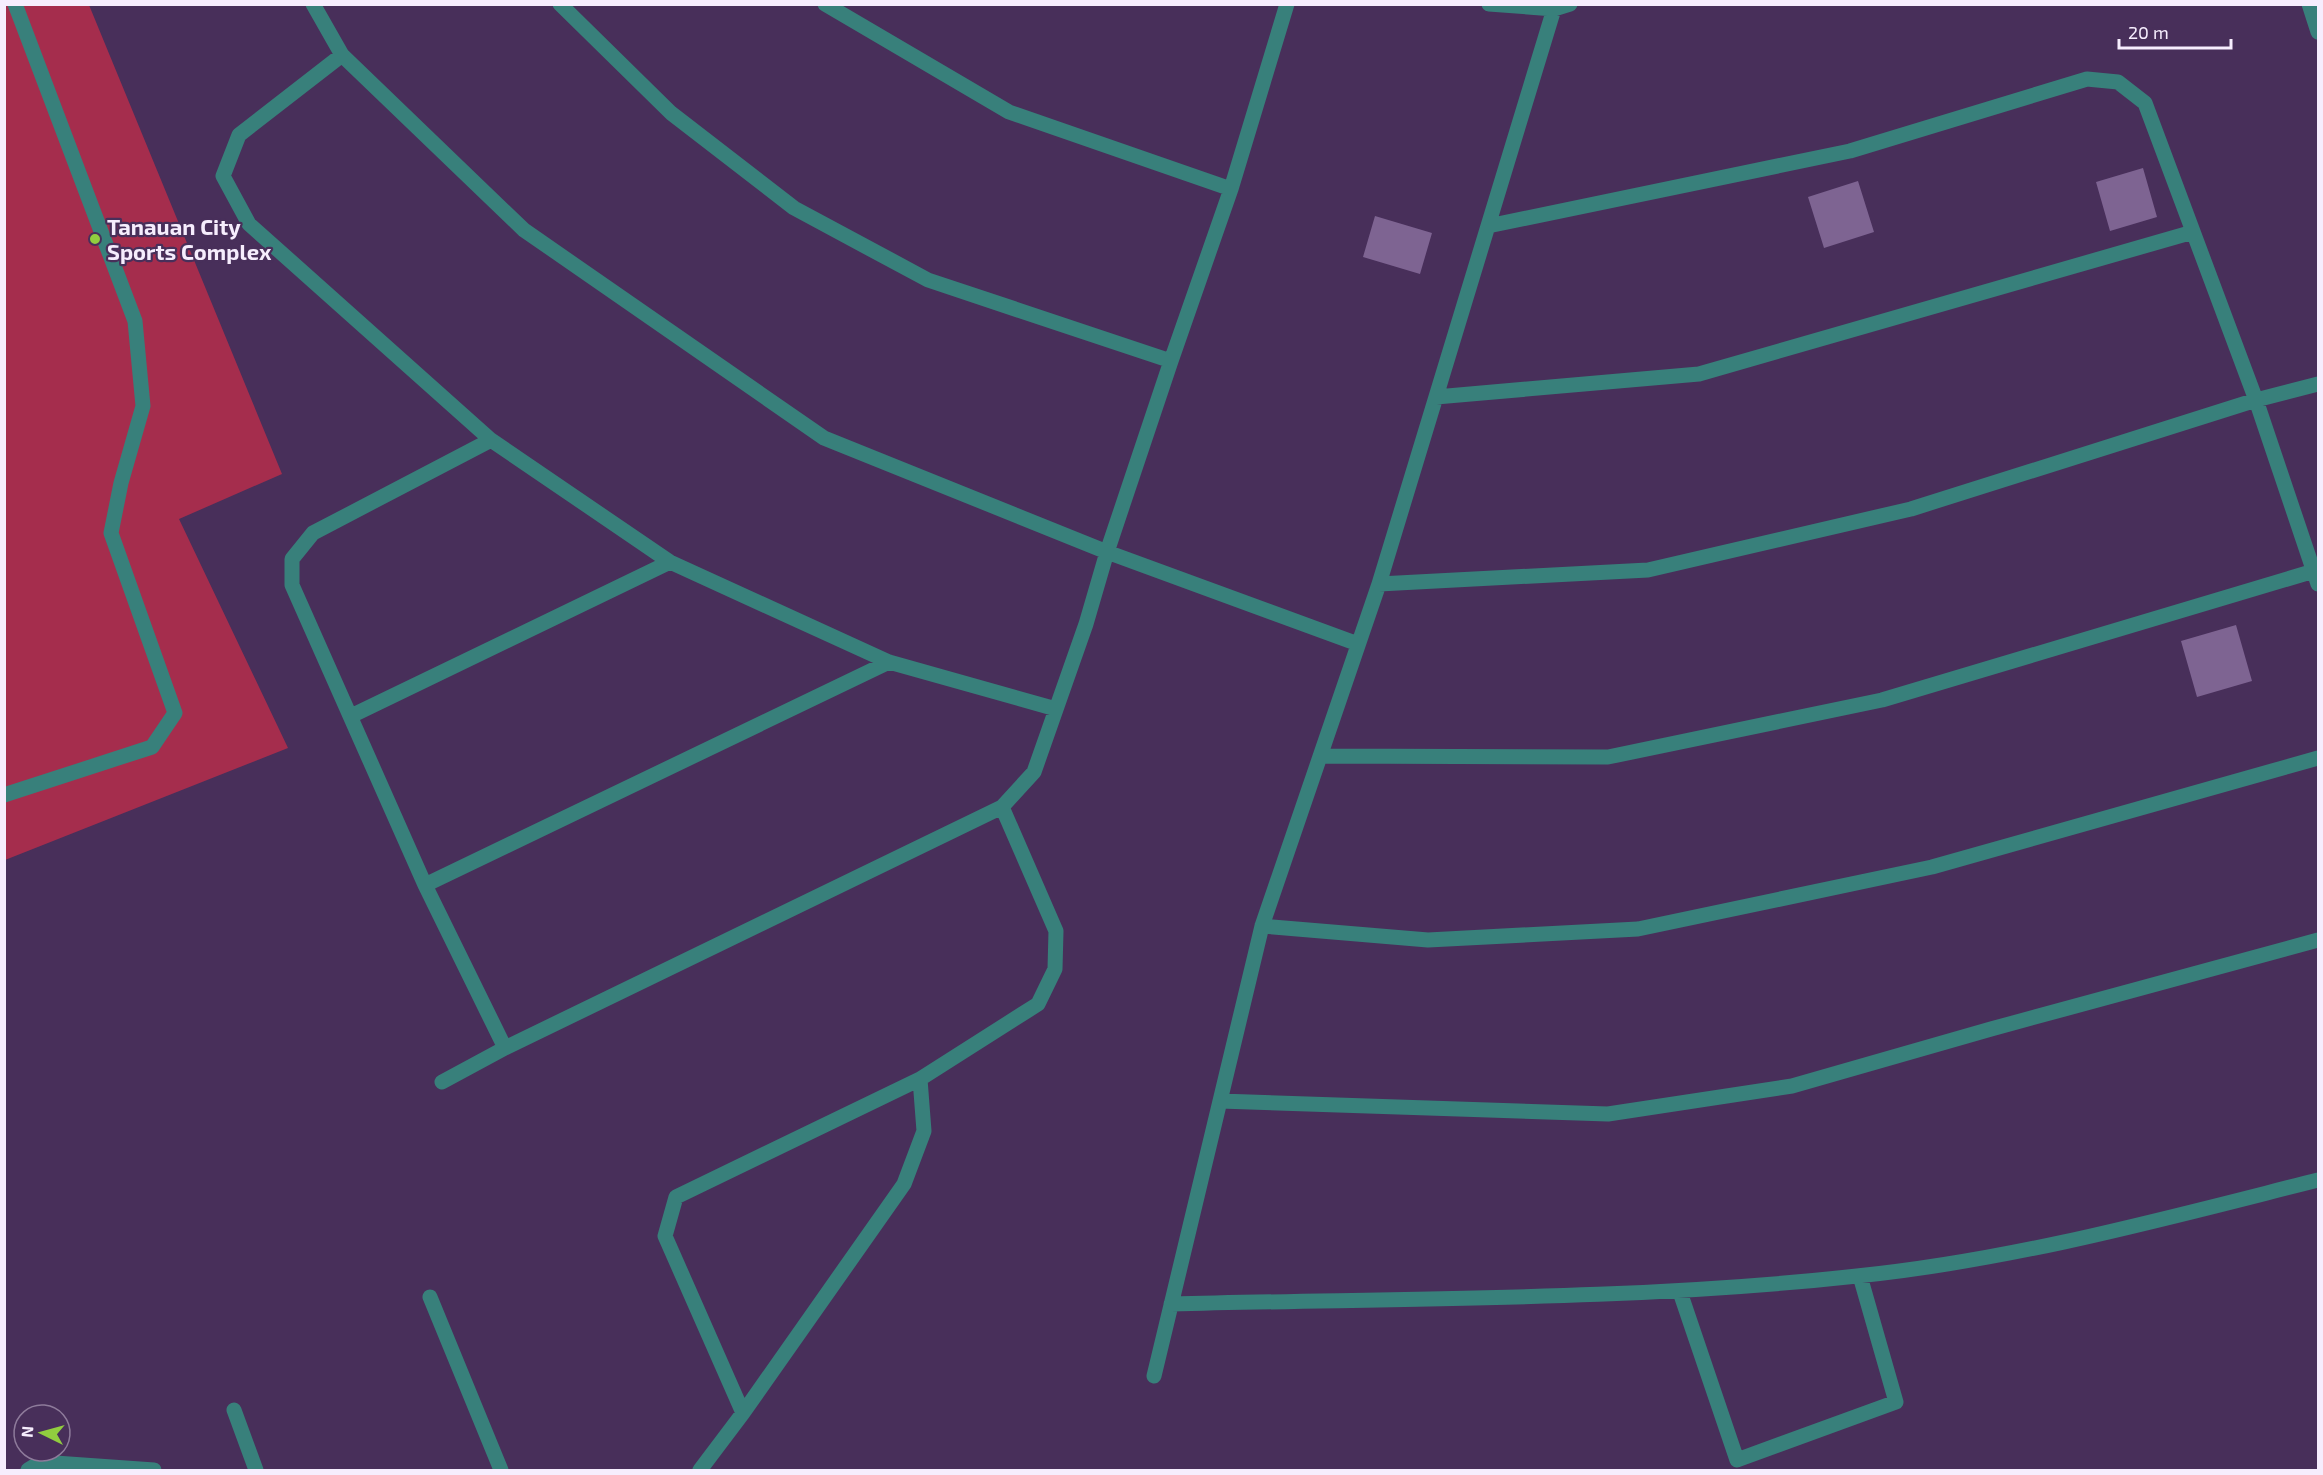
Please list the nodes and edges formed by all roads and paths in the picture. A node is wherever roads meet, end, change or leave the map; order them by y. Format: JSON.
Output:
{"nodes":[{"id":1,"x":15,"y":4,"type":"edge"},
{"id":2,"x":313,"y":4,"type":"edge"},
{"id":3,"x":560,"y":4,"type":"edge"},
{"id":4,"x":825,"y":4,"type":"edge"},
{"id":5,"x":1287,"y":4,"type":"edge"},
{"id":6,"x":1489,"y":4,"type":"edge"},
{"id":7,"x":1570,"y":4,"type":"edge"},
{"id":8,"x":2309,"y":4,"type":"edge"},
{"id":9,"x":1554,"y":9,"type":"junction"},
{"id":10,"x":2319,"y":32,"type":"edge"},
{"id":11,"x":342,"y":55,"type":"junction"},
{"id":12,"x":1232,"y":189,"type":"junction"},
{"id":13,"x":1488,"y":226,"type":"junction"},
{"id":14,"x":2193,"y":232,"type":"junction"},
{"id":15,"x":1171,"y":361,"type":"junction"},
{"id":16,"x":2319,"y":384,"type":"edge"},
{"id":17,"x":1436,"y":397,"type":"junction"},
{"id":18,"x":2256,"y":400,"type":"junction"},
{"id":19,"x":491,"y":440,"type":"junction"},
{"id":20,"x":1107,"y":552,"type":"junction"},
{"id":21,"x":670,"y":562,"type":"junction"},
{"id":22,"x":2317,"y":577,"type":"edge"},
{"id":23,"x":1379,"y":584,"type":"junction"},
{"id":24,"x":1358,"y":644,"type":"junction"},
{"id":25,"x":890,"y":662,"type":"junction"},
{"id":26,"x":1056,"y":709,"type":"junction"},
{"id":27,"x":351,"y":716,"type":"junction"},
{"id":28,"x":1320,"y":756,"type":"junction"},
{"id":29,"x":2319,"y":758,"type":"edge"},
{"id":30,"x":4,"y":795,"type":"edge"},
{"id":31,"x":1002,"y":807,"type":"junction"},
{"id":32,"x":425,"y":885,"type":"junction"},
{"id":33,"x":1262,"y":926,"type":"junction"},
{"id":34,"x":2319,"y":940,"type":"edge"},
{"id":35,"x":505,"y":1048,"type":"junction"},
{"id":36,"x":920,"y":1079,"type":"junction"},
{"id":37,"x":442,"y":1082,"type":"dead end"},
{"id":38,"x":1220,"y":1101,"type":"junction"},
{"id":39,"x":2319,"y":1180,"type":"edge"},
{"id":40,"x":1860,"y":1276,"type":"junction"},
{"id":41,"x":1680,"y":1292,"type":"junction"},
{"id":42,"x":430,"y":1296,"type":"dead end"},
{"id":43,"x":1171,"y":1304,"type":"junction"},
{"id":44,"x":1154,"y":1376,"type":"dead end"},
{"id":45,"x":234,"y":1410,"type":"dead end"},
{"id":46,"x":743,"y":1413,"type":"junction"},
{"id":47,"x":28,"y":1470,"type":"edge"},
{"id":48,"x":154,"y":1470,"type":"edge"},
{"id":49,"x":256,"y":1470,"type":"edge"},
{"id":50,"x":501,"y":1470,"type":"edge"},
{"id":51,"x":700,"y":1470,"type":"edge"}],
"edges":[{"from":1,"to":30,"type":"street"},
{"from":2,"to":11,"type":"street"},
{"from":3,"to":15,"type":"street"},
{"from":4,"to":12,"type":"street"},
{"from":5,"to":12,"type":"street"},
{"from":6,"to":9,"type":"street"},
{"from":7,"to":9,"type":"street"},
{"from":8,"to":10,"type":"street"},
{"from":9,"to":13,"type":"street"},
{"from":11,"to":19,"type":"street"},
{"from":11,"to":20,"type":"street"},
{"from":12,"to":15,"type":"street"},
{"from":13,"to":14,"type":"street"},
{"from":13,"to":17,"type":"street"},
{"from":14,"to":17,"type":"street"},
{"from":14,"to":18,"type":"street"},
{"from":15,"to":20,"type":"street"},
{"from":16,"to":18,"type":"street"},
{"from":17,"to":23,"type":"street"},
{"from":18,"to":22,"type":"street"},
{"from":18,"to":23,"type":"street"},
{"from":19,"to":21,"type":"street"},
{"from":19,"to":27,"type":"street"},
{"from":20,"to":24,"type":"street"},
{"from":20,"to":26,"type":"street"},
{"from":21,"to":25,"type":"street"},
{"from":21,"to":27,"type":"street"},
{"from":22,"to":28,"type":"street"},
{"from":23,"to":24,"type":"street"},
{"from":24,"to":28,"type":"street"},
{"from":25,"to":26,"type":"street"},
{"from":25,"to":32,"type":"street"},
{"from":26,"to":31,"type":"street"},
{"from":27,"to":32,"type":"street"},
{"from":28,"to":33,"type":"street"},
{"from":29,"to":33,"type":"street"},
{"from":31,"to":35,"type":"street"},
{"from":31,"to":36,"type":"street"},
{"from":32,"to":35,"type":"street"},
{"from":33,"to":38,"type":"street"},
{"from":34,"to":38,"type":"street"},
{"from":35,"to":37,"type":"street"},
{"from":36,"to":46,"type":"street"},
{"from":36,"to":46,"type":"street"},
{"from":38,"to":43,"type":"street"},
{"from":39,"to":40,"type":"street"},
{"from":40,"to":41,"type":"street"},
{"from":40,"to":41,"type":"street"},
{"from":41,"to":43,"type":"street"},
{"from":42,"to":50,"type":"street"},
{"from":43,"to":44,"type":"street"},
{"from":45,"to":49,"type":"street"},
{"from":46,"to":51,"type":"street"},
{"from":47,"to":48,"type":"street"}]}
